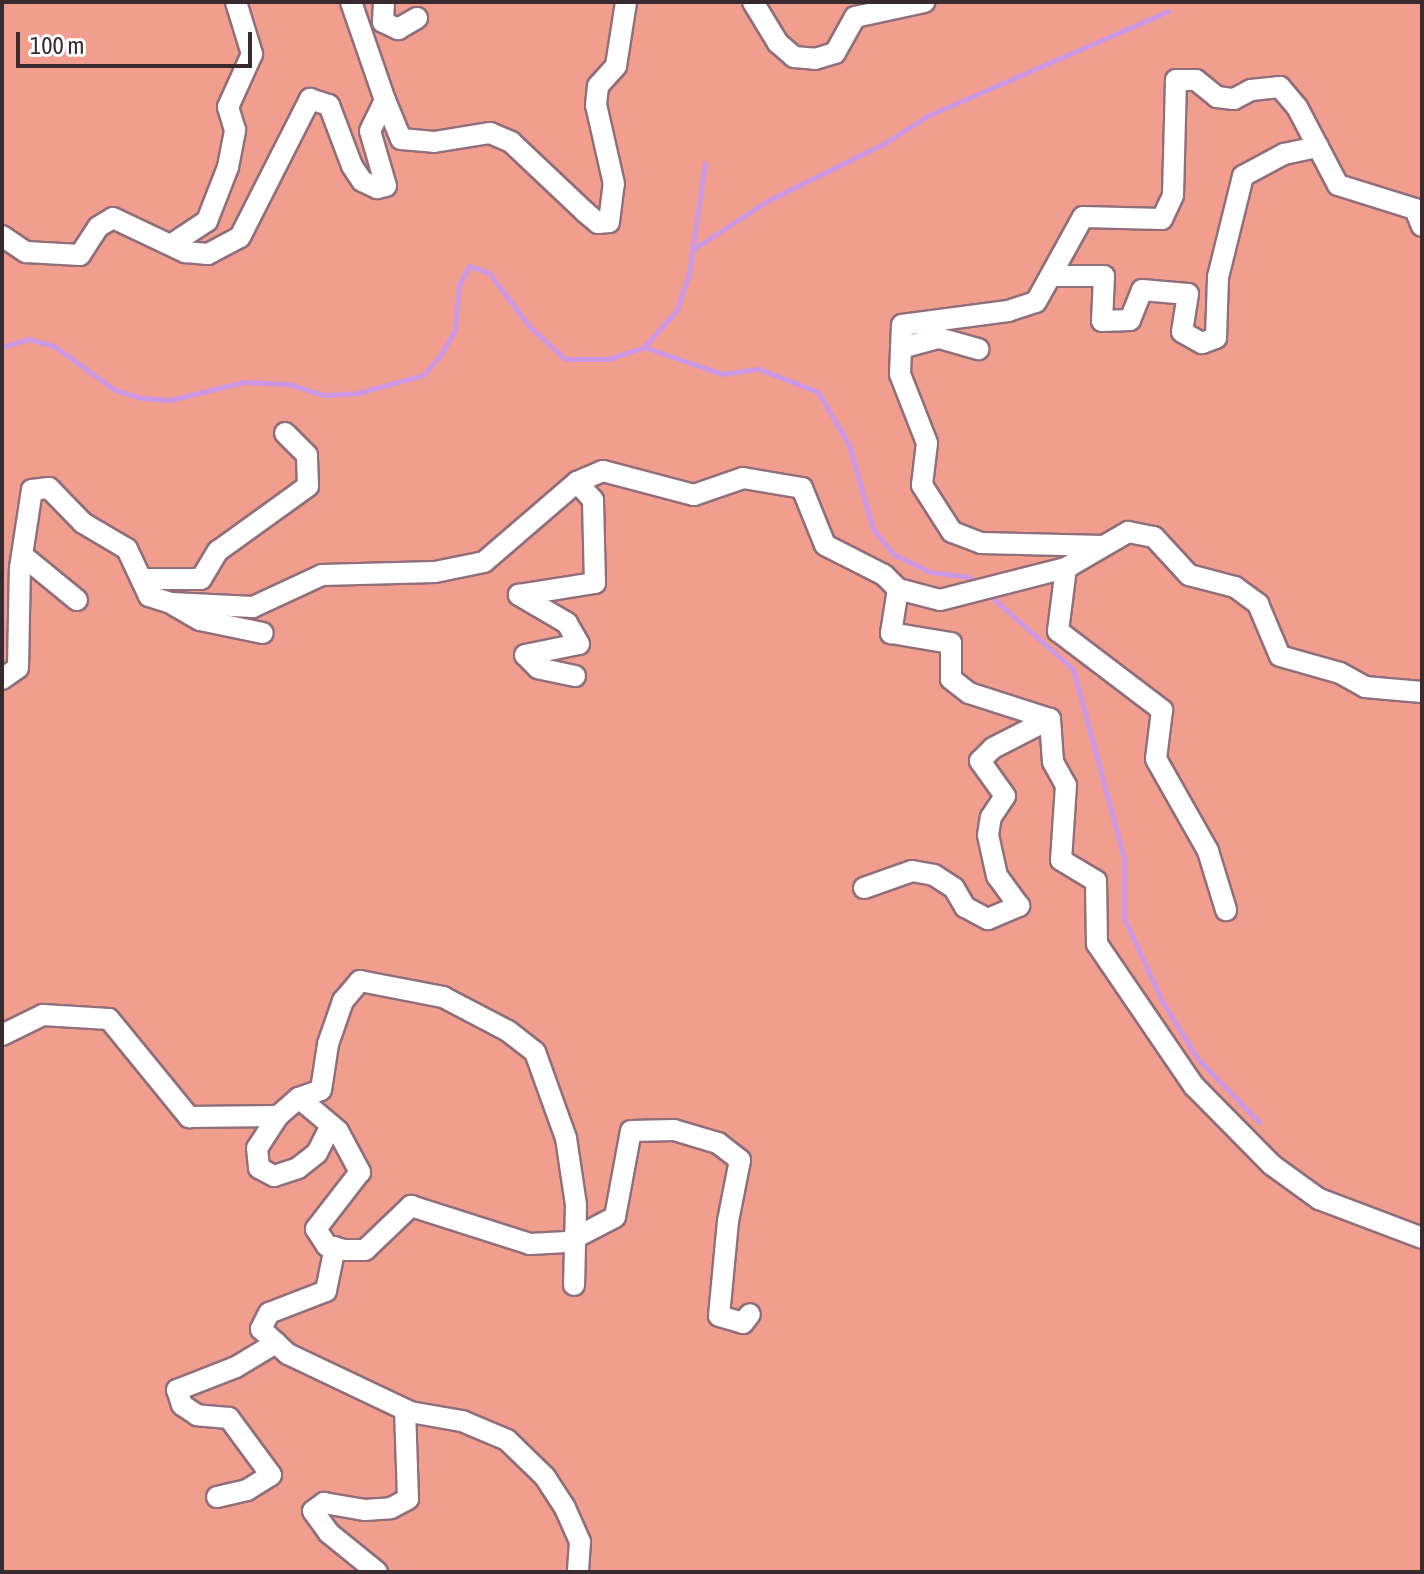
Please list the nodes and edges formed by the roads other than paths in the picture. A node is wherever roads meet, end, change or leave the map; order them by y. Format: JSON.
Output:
{"nodes":[{"id":1,"x":236,"y":2,"type":"edge"},
{"id":2,"x":351,"y":2,"type":"edge"},
{"id":3,"x":384,"y":2,"type":"edge"},
{"id":4,"x":626,"y":2,"type":"edge"},
{"id":5,"x":753,"y":2,"type":"edge"},
{"id":6,"x":924,"y":2,"type":"edge"},
{"id":7,"x":417,"y":18,"type":"dead end"},
{"id":8,"x":385,"y":100,"type":"junction"},
{"id":9,"x":1318,"y":147,"type":"junction"},
{"id":10,"x":1422,"y":226,"type":"edge"},
{"id":11,"x":2,"y":236,"type":"edge"},
{"id":12,"x":172,"y":244,"type":"junction"},
{"id":13,"x":1053,"y":276,"type":"junction"},
{"id":14,"x":901,"y":348,"type":"junction"},
{"id":15,"x":978,"y":349,"type":"dead end"},
{"id":16,"x":285,"y":433,"type":"dead end"},
{"id":17,"x":577,"y":482,"type":"junction"},
{"id":18,"x":1107,"y":546,"type":"junction"},
{"id":19,"x":22,"y":555,"type":"junction"},
{"id":20,"x":1066,"y":568,"type":"junction"},
{"id":21,"x":143,"y":579,"type":"junction"},
{"id":22,"x":898,"y":589,"type":"junction"},
{"id":23,"x":77,"y":600,"type":"dead end"},
{"id":24,"x":171,"y":603,"type":"junction"},
{"id":25,"x":263,"y":633,"type":"dead end"},
{"id":26,"x":575,"y":676,"type":"dead end"},
{"id":27,"x":2,"y":679,"type":"edge"},
{"id":28,"x":1422,"y":692,"type":"edge"},
{"id":29,"x":1050,"y":719,"type":"junction"},
{"id":30,"x":864,"y":888,"type":"dead end"},
{"id":31,"x":1226,"y":910,"type":"dead end"},
{"id":32,"x":2,"y":1035,"type":"edge"},
{"id":33,"x":299,"y":1098,"type":"junction"},
{"id":34,"x":278,"y":1116,"type":"junction"},
{"id":35,"x":331,"y":1125,"type":"junction"},
{"id":36,"x":577,"y":1237,"type":"junction"},
{"id":37,"x":1422,"y":1238,"type":"edge"},
{"id":38,"x":335,"y":1247,"type":"junction"},
{"id":39,"x":574,"y":1285,"type":"dead end"},
{"id":40,"x":750,"y":1314,"type":"dead end"},
{"id":41,"x":276,"y":1343,"type":"junction"},
{"id":42,"x":405,"y":1410,"type":"junction"},
{"id":43,"x":217,"y":1497,"type":"dead end"},
{"id":44,"x":377,"y":1572,"type":"edge"},
{"id":45,"x":578,"y":1572,"type":"edge"}],
"edges":[{"from":1,"to":12,"type":"lane"},
{"from":2,"to":8,"type":"lane"},
{"from":3,"to":7,"type":"lane"},
{"from":4,"to":8,"type":"lane"},
{"from":5,"to":6,"type":"lane"},
{"from":8,"to":12,"type":"lane"},
{"from":9,"to":10,"type":"lane"},
{"from":9,"to":13,"type":"lane"},
{"from":9,"to":13,"type":"lane"},
{"from":11,"to":12,"type":"lane"},
{"from":13,"to":14,"type":"lane"},
{"from":14,"to":15,"type":"lane"},
{"from":14,"to":18,"type":"lane"},
{"from":16,"to":21,"type":"lane"},
{"from":17,"to":22,"type":"lane"},
{"from":17,"to":24,"type":"lane"},
{"from":17,"to":26,"type":"lane"},
{"from":18,"to":20,"type":"lane"},
{"from":18,"to":28,"type":"lane"},
{"from":19,"to":21,"type":"lane"},
{"from":19,"to":23,"type":"lane"},
{"from":19,"to":27,"type":"lane"},
{"from":20,"to":22,"type":"lane"},
{"from":20,"to":31,"type":"lane"},
{"from":21,"to":24,"type":"lane"},
{"from":22,"to":29,"type":"lane"},
{"from":24,"to":25,"type":"lane"},
{"from":29,"to":30,"type":"lane"},
{"from":29,"to":37,"type":"lane"},
{"from":32,"to":34,"type":"lane"},
{"from":33,"to":34,"type":"lane"},
{"from":33,"to":35,"type":"lane"},
{"from":33,"to":36,"type":"lane"},
{"from":34,"to":35,"type":"lane"},
{"from":35,"to":38,"type":"lane"},
{"from":36,"to":38,"type":"lane"},
{"from":36,"to":39,"type":"lane"},
{"from":36,"to":40,"type":"lane"},
{"from":38,"to":41,"type":"lane"},
{"from":41,"to":42,"type":"lane"},
{"from":41,"to":43,"type":"lane"},
{"from":42,"to":44,"type":"lane"},
{"from":42,"to":45,"type":"lane"}]}
